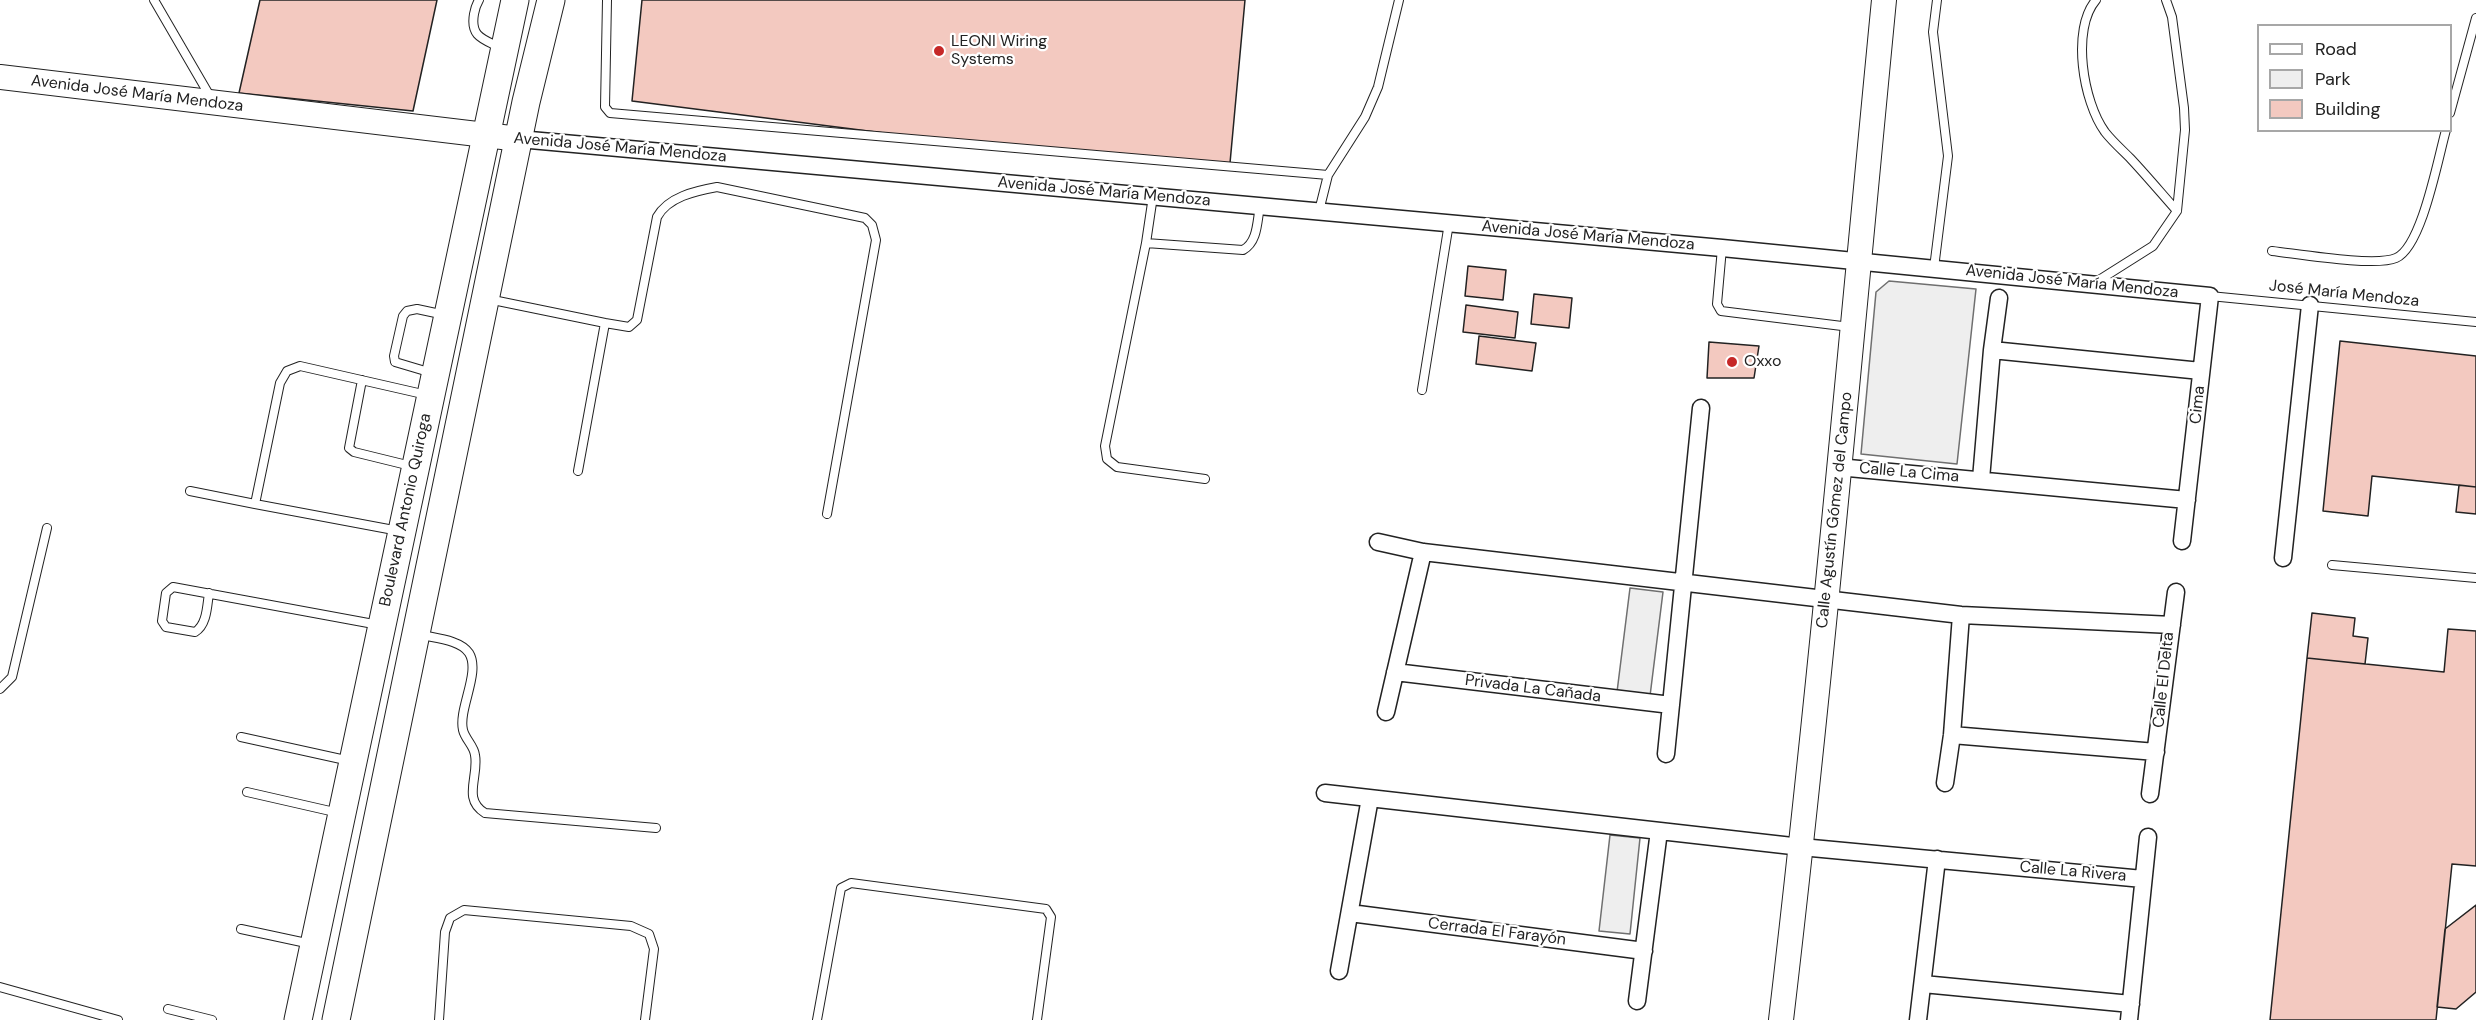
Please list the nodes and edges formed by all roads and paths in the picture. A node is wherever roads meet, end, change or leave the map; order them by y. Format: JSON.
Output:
{"nodes":[{"id":1,"x":154,"y":0,"type":"edge"},
{"id":2,"x":479,"y":0,"type":"edge"},
{"id":3,"x":551,"y":0,"type":"edge"},
{"id":4,"x":607,"y":0,"type":"edge"},
{"id":5,"x":1399,"y":0,"type":"edge"},
{"id":6,"x":1884,"y":0,"type":"edge"},
{"id":7,"x":1937,"y":0,"type":"edge"},
{"id":8,"x":2096,"y":0,"type":"edge"},
{"id":9,"x":2166,"y":0,"type":"edge"},
{"id":10,"x":512,"y":2,"type":"edge"},
{"id":11,"x":2476,"y":18,"type":"edge"},
{"id":12,"x":504,"y":50,"type":"junction"},
{"id":13,"x":0,"y":77,"type":"edge"},
{"id":14,"x":213,"y":102,"type":"junction"},
{"id":15,"x":2452,"y":109,"type":"edge"},
{"id":16,"x":2445,"y":132,"type":"edge"},
{"id":17,"x":487,"y":134,"type":"junction"},
{"id":18,"x":519,"y":139,"type":"junction"},
{"id":19,"x":1328,"y":175,"type":"junction"},
{"id":20,"x":1153,"y":196,"type":"junction"},
{"id":21,"x":1260,"y":206,"type":"junction"},
{"id":22,"x":1319,"y":211,"type":"junction"},
{"id":23,"x":2176,"y":211,"type":"junction"},
{"id":24,"x":1449,"y":223,"type":"junction"},
{"id":25,"x":1146,"y":243,"type":"junction"},
{"id":26,"x":1722,"y":248,"type":"junction"},
{"id":27,"x":2272,"y":251,"type":"dead end"},
{"id":28,"x":1859,"y":261,"type":"junction"},
{"id":29,"x":1934,"y":268,"type":"junction"},
{"id":30,"x":2092,"y":284,"type":"junction"},
{"id":31,"x":2210,"y":296,"type":"junction"},
{"id":32,"x":486,"y":298,"type":"junction"},
{"id":33,"x":1999,"y":298,"type":"dead end"},
{"id":34,"x":2310,"y":306,"type":"junction"},
{"id":35,"x":448,"y":315,"type":"junction"},
{"id":36,"x":2476,"y":322,"type":"edge"},
{"id":37,"x":605,"y":323,"type":"junction"},
{"id":38,"x":1853,"y":328,"type":"junction"},
{"id":39,"x":1992,"y":350,"type":"junction"},
{"id":40,"x":2201,"y":371,"type":"junction"},
{"id":41,"x":362,"y":380,"type":"junction"},
{"id":42,"x":433,"y":385,"type":"junction"},
{"id":43,"x":1422,"y":390,"type":"dead end"},
{"id":44,"x":1701,"y":408,"type":"dead end"},
{"id":45,"x":416,"y":467,"type":"junction"},
{"id":46,"x":1838,"y":467,"type":"junction"},
{"id":47,"x":578,"y":471,"type":"dead end"},
{"id":48,"x":1205,"y":479,"type":"dead end"},
{"id":49,"x":1981,"y":479,"type":"junction"},
{"id":50,"x":190,"y":491,"type":"dead end"},
{"id":51,"x":2187,"y":500,"type":"junction"},
{"id":52,"x":255,"y":504,"type":"junction"},
{"id":53,"x":826,"y":514,"type":"dead end"},
{"id":54,"x":46,"y":528,"type":"dead end"},
{"id":55,"x":402,"y":532,"type":"junction"},
{"id":56,"x":2182,"y":541,"type":"dead end"},
{"id":57,"x":1378,"y":542,"type":"dead end"},
{"id":58,"x":1423,"y":552,"type":"junction"},
{"id":59,"x":2283,"y":558,"type":"dead end"},
{"id":60,"x":2332,"y":565,"type":"dead end"},
{"id":61,"x":2476,"y":578,"type":"edge"},
{"id":62,"x":1684,"y":582,"type":"junction"},
{"id":63,"x":2176,"y":592,"type":"dead end"},
{"id":64,"x":209,"y":593,"type":"junction"},
{"id":65,"x":1826,"y":598,"type":"junction"},
{"id":66,"x":1961,"y":615,"type":"junction"},
{"id":67,"x":382,"y":625,"type":"junction"},
{"id":68,"x":2172,"y":625,"type":"junction"},
{"id":69,"x":417,"y":633,"type":"junction"},
{"id":70,"x":1395,"y":672,"type":"junction"},
{"id":71,"x":0,"y":689,"type":"edge"},
{"id":72,"x":1671,"y":705,"type":"junction"},
{"id":73,"x":1386,"y":712,"type":"dead end"},
{"id":74,"x":1952,"y":735,"type":"junction"},
{"id":75,"x":241,"y":737,"type":"dead end"},
{"id":76,"x":2156,"y":752,"type":"junction"},
{"id":77,"x":1666,"y":754,"type":"dead end"},
{"id":78,"x":353,"y":762,"type":"junction"},
{"id":79,"x":1945,"y":783,"type":"dead end"},
{"id":80,"x":247,"y":792,"type":"dead end"},
{"id":81,"x":1325,"y":792,"type":"dead end"},
{"id":82,"x":2150,"y":794,"type":"dead end"},
{"id":83,"x":1370,"y":798,"type":"junction"},
{"id":84,"x":342,"y":814,"type":"junction"},
{"id":85,"x":656,"y":828,"type":"dead end"},
{"id":86,"x":1659,"y":831,"type":"junction"},
{"id":87,"x":2148,"y":837,"type":"dead end"},
{"id":88,"x":1802,"y":847,"type":"junction"},
{"id":89,"x":1937,"y":859,"type":"junction"},
{"id":90,"x":2143,"y":879,"type":"junction"},
{"id":91,"x":1350,"y":913,"type":"junction"},
{"id":92,"x":241,"y":929,"type":"dead end"},
{"id":93,"x":314,"y":945,"type":"junction"},
{"id":94,"x":1644,"y":951,"type":"junction"},
{"id":95,"x":1339,"y":971,"type":"dead end"},
{"id":96,"x":1923,"y":984,"type":"junction"},
{"id":97,"x":0,"y":987,"type":"edge"},
{"id":98,"x":1637,"y":1001,"type":"dead end"},
{"id":99,"x":168,"y":1009,"type":"dead end"},
{"id":100,"x":2130,"y":1012,"type":"edge"},
{"id":101,"x":118,"y":1020,"type":"edge"},
{"id":102,"x":212,"y":1020,"type":"edge"},
{"id":103,"x":298,"y":1020,"type":"edge"},
{"id":104,"x":336,"y":1020,"type":"edge"},
{"id":105,"x":439,"y":1020,"type":"edge"},
{"id":106,"x":645,"y":1020,"type":"edge"},
{"id":107,"x":817,"y":1020,"type":"edge"},
{"id":108,"x":1037,"y":1020,"type":"edge"},
{"id":109,"x":1781,"y":1020,"type":"edge"},
{"id":110,"x":1918,"y":1020,"type":"edge"}],
"edges":[{"from":1,"to":14,"type":"lane"},
{"from":2,"to":12,"type":"lane"},
{"from":3,"to":18,"type":"main road"},
{"from":4,"to":19,"type":"lane"},
{"from":5,"to":19,"type":"lane"},
{"from":6,"to":28,"type":"street","name":"Calle Agustín Gómez del Campo"},
{"from":7,"to":29,"type":"lane"},
{"from":8,"to":23,"type":"lane"},
{"from":9,"to":23,"type":"lane"},
{"from":10,"to":12,"type":"main road","name":"Boulevard Antonio Quiroga"},
{"from":11,"to":15,"type":"lane"},
{"from":12,"to":17,"type":"main road","name":"Boulevard Antonio Quiroga"},
{"from":13,"to":14,"type":"street","name":"Avenida José María Mendoza"},
{"from":14,"to":17,"type":"street","name":"Avenida José María Mendoza"},
{"from":16,"to":27,"type":"lane"},
{"from":17,"to":18,"type":"street","name":"Avenida José María Mendoza"},
{"from":17,"to":35,"type":"main road","name":"Boulevard Antonio Quiroga"},
{"from":18,"to":20,"type":"street","name":"Avenida José María Mendoza"},
{"from":18,"to":32,"type":"main road"},
{"from":19,"to":22,"type":"lane"},
{"from":20,"to":21,"type":"street","name":"Avenida José María Mendoza"},
{"from":20,"to":25,"type":"lane"},
{"from":21,"to":22,"type":"street","name":"Avenida José María Mendoza"},
{"from":21,"to":25,"type":"lane"},
{"from":22,"to":24,"type":"street","name":"Avenida José María Mendoza"},
{"from":23,"to":30,"type":"lane"},
{"from":24,"to":26,"type":"street","name":"Avenida José María Mendoza"},
{"from":24,"to":43,"type":"lane"},
{"from":25,"to":48,"type":"lane"},
{"from":26,"to":28,"type":"street","name":"Avenida José María Mendoza"},
{"from":26,"to":38,"type":"lane"},
{"from":28,"to":29,"type":"street","name":"Avenida José María Mendoza"},
{"from":28,"to":38,"type":"street","name":"Calle Agustín Gómez del Campo"},
{"from":29,"to":30,"type":"street","name":"Avenida José María Mendoza"},
{"from":30,"to":31,"type":"street","name":"Avenida José María Mendoza"},
{"from":31,"to":34,"type":"lane","name":"José María Mendoza"},
{"from":31,"to":40,"type":"street"},
{"from":32,"to":37,"type":"lane"},
{"from":32,"to":69,"type":"main road"},
{"from":33,"to":39,"type":"street"},
{"from":34,"to":36,"type":"lane","name":"José María Mendoza"},
{"from":34,"to":59,"type":"street"},
{"from":35,"to":42,"type":"main road","name":"Boulevard Antonio Quiroga"},
{"from":35,"to":42,"type":"lane"},
{"from":37,"to":47,"type":"lane"},
{"from":37,"to":53,"type":"lane"},
{"from":38,"to":46,"type":"street","name":"Calle Agustín Gómez del Campo"},
{"from":39,"to":40,"type":"street","name":"Cima"},
{"from":39,"to":49,"type":"street"},
{"from":40,"to":51,"type":"street","name":"Cima"},
{"from":41,"to":42,"type":"lane"},
{"from":41,"to":45,"type":"lane"},
{"from":41,"to":52,"type":"lane"},
{"from":42,"to":45,"type":"main road","name":"Boulevard Antonio Quiroga"},
{"from":44,"to":62,"type":"street"},
{"from":45,"to":55,"type":"main road","name":"Boulevard Antonio Quiroga"},
{"from":46,"to":49,"type":"street","name":"Calle La Cima"},
{"from":46,"to":65,"type":"street","name":"Calle Agustín Gómez del Campo"},
{"from":49,"to":51,"type":"street"},
{"from":50,"to":52,"type":"lane"},
{"from":51,"to":56,"type":"street","name":"Cima"},
{"from":52,"to":55,"type":"lane"},
{"from":54,"to":71,"type":"lane"},
{"from":55,"to":67,"type":"main road","name":"Boulevard Antonio Quiroga"},
{"from":57,"to":58,"type":"street"},
{"from":58,"to":62,"type":"street"},
{"from":58,"to":70,"type":"street"},
{"from":60,"to":61,"type":"lane"},
{"from":62,"to":65,"type":"street"},
{"from":62,"to":72,"type":"street"},
{"from":63,"to":68,"type":"street"},
{"from":64,"to":64,"type":"lane"},
{"from":64,"to":67,"type":"lane"},
{"from":65,"to":66,"type":"street","name":"Calle El Delta"},
{"from":65,"to":88,"type":"street","name":"Calle Agustín Gómez del Campo"},
{"from":66,"to":68,"type":"street","name":"Calle El Delta"},
{"from":66,"to":74,"type":"street"},
{"from":67,"to":78,"type":"main road","name":"Boulevard Antonio Quiroga"},
{"from":68,"to":76,"type":"street","name":"Calle El Delta"},
{"from":69,"to":85,"type":"lane"},
{"from":69,"to":104,"type":"main road"},
{"from":70,"to":72,"type":"street","name":"Privada La Cañada"},
{"from":70,"to":73,"type":"street"},
{"from":72,"to":77,"type":"street"},
{"from":74,"to":76,"type":"street","name":"Calle El Delta"},
{"from":74,"to":79,"type":"street"},
{"from":75,"to":78,"type":"lane"},
{"from":76,"to":82,"type":"street"},
{"from":78,"to":84,"type":"main road","name":"Boulevard Antonio Quiroga"},
{"from":80,"to":84,"type":"lane"},
{"from":81,"to":83,"type":"street"},
{"from":83,"to":86,"type":"street"},
{"from":83,"to":91,"type":"street"},
{"from":84,"to":93,"type":"main road","name":"Boulevard Antonio Quiroga"},
{"from":86,"to":88,"type":"street"},
{"from":86,"to":94,"type":"street"},
{"from":87,"to":90,"type":"street"},
{"from":88,"to":89,"type":"street","name":"Calle La Rivera"},
{"from":88,"to":109,"type":"street","name":"Calle Agustín Gómez del Campo"},
{"from":89,"to":90,"type":"street","name":"Calle La Rivera"},
{"from":89,"to":96,"type":"street"},
{"from":90,"to":100,"type":"street","name":"Calle La Rivera"},
{"from":91,"to":94,"type":"street","name":"Cerrada El Farayón"},
{"from":91,"to":95,"type":"street"},
{"from":92,"to":93,"type":"lane"},
{"from":93,"to":103,"type":"main road","name":"Boulevard Antonio Quiroga"},
{"from":94,"to":98,"type":"street"},
{"from":96,"to":100,"type":"street","name":"Calle La Rivera"},
{"from":96,"to":110,"type":"street"},
{"from":97,"to":101,"type":"lane"},
{"from":99,"to":102,"type":"lane"},
{"from":105,"to":106,"type":"lane"},
{"from":107,"to":108,"type":"lane"}]}
